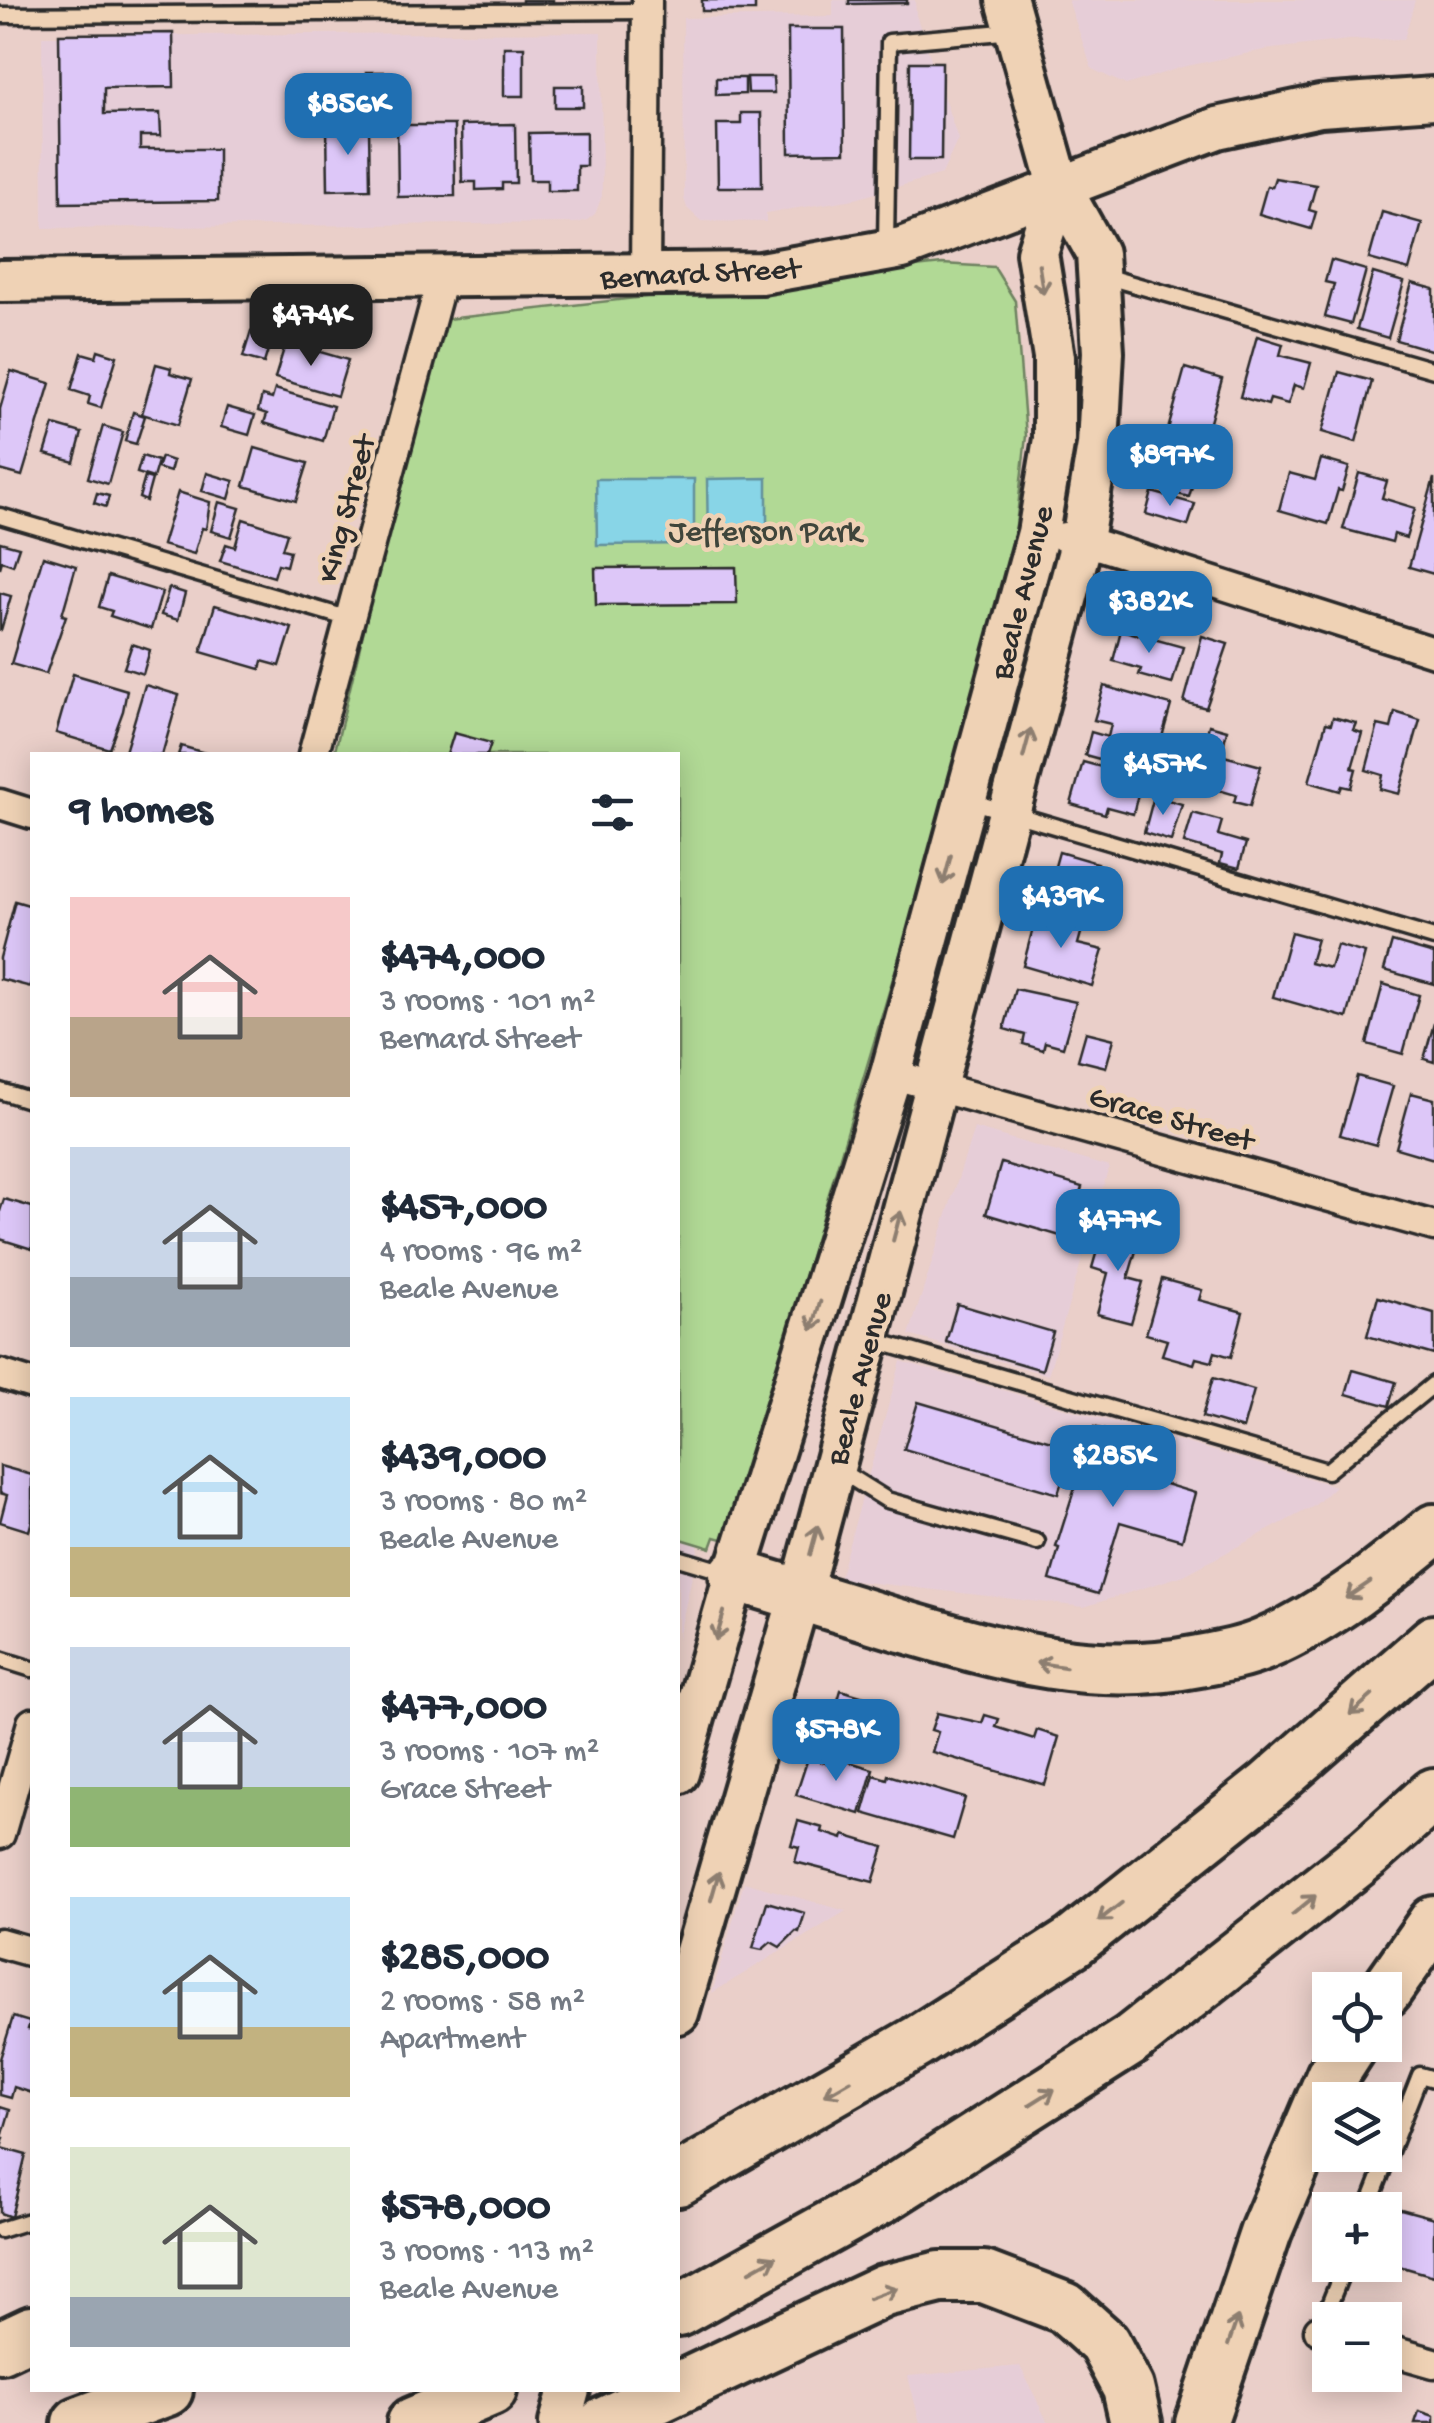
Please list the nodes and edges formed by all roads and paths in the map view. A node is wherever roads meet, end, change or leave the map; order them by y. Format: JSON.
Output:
{"nodes":[{"id":1,"x":647,"y":6,"type":"edge"},
{"id":2,"x":0,"y":15,"type":"edge"},
{"id":3,"x":1011,"y":15,"type":"edge"},
{"id":4,"x":1434,"y":98,"type":"edge"},
{"id":5,"x":1058,"y":185,"type":"junction"},
{"id":6,"x":886,"y":250,"type":"junction"},
{"id":7,"x":1098,"y":274,"type":"junction"},
{"id":8,"x":645,"y":277,"type":"junction"},
{"id":9,"x":442,"y":278,"type":"junction"},
{"id":10,"x":0,"y":281,"type":"edge"},
{"id":11,"x":1434,"y":370,"type":"edge"},
{"id":12,"x":0,"y":516,"type":"edge"},
{"id":13,"x":1038,"y":533,"type":"junction"},
{"id":14,"x":1082,"y":540,"type":"junction"},
{"id":15,"x":350,"y":619,"type":"junction"},
{"id":16,"x":1434,"y":652,"type":"edge"},
{"id":17,"x":314,"y":752,"type":"edge"},
{"id":18,"x":966,"y":800,"type":"junction"},
{"id":19,"x":0,"y":804,"type":"edge"},
{"id":20,"x":30,"y":813,"type":"edge"},
{"id":21,"x":1008,"y":813,"type":"junction"},
{"id":22,"x":1434,"y":938,"type":"edge"},
{"id":23,"x":892,"y":1074,"type":"junction"},
{"id":24,"x":934,"y":1086,"type":"junction"},
{"id":25,"x":0,"y":1092,"type":"edge"},
{"id":26,"x":30,"y":1100,"type":"edge"},
{"id":27,"x":1434,"y":1226,"type":"edge"},
{"id":28,"x":867,"y":1339,"type":"junction"},
{"id":29,"x":0,"y":1374,"type":"edge"},
{"id":30,"x":30,"y":1383,"type":"edge"},
{"id":31,"x":1434,"y":1384,"type":"edge"},
{"id":32,"x":834,"y":1468,"type":"junction"},
{"id":33,"x":1434,"y":1530,"type":"edge"},
{"id":34,"x":1037,"y":1542,"type":"dead end"},
{"id":35,"x":680,"y":1559,"type":"edge"},
{"id":36,"x":736,"y":1575,"type":"junction"},
{"id":37,"x":800,"y":1595,"type":"junction"},
{"id":38,"x":1434,"y":1640,"type":"edge"},
{"id":39,"x":0,"y":1659,"type":"edge"},
{"id":40,"x":30,"y":1668,"type":"edge"},
{"id":41,"x":30,"y":1730,"type":"edge"},
{"id":42,"x":680,"y":1767,"type":"edge"},
{"id":43,"x":1434,"y":1794,"type":"edge"},
{"id":44,"x":0,"y":1834,"type":"edge"},
{"id":45,"x":1434,"y":1922,"type":"edge"},
{"id":46,"x":0,"y":1943,"type":"edge"},
{"id":47,"x":30,"y":1951,"type":"edge"},
{"id":48,"x":1399,"y":1972,"type":"edge"},
{"id":49,"x":680,"y":2006,"type":"edge"},
{"id":50,"x":1341,"y":2062,"type":"edge"},
{"id":51,"x":1434,"y":2079,"type":"edge"},
{"id":52,"x":680,"y":2179,"type":"edge"},
{"id":53,"x":1373,"y":2192,"type":"edge"},
{"id":54,"x":30,"y":2221,"type":"edge"},
{"id":55,"x":0,"y":2230,"type":"edge"},
{"id":56,"x":680,"y":2310,"type":"edge"},
{"id":57,"x":30,"y":2333,"type":"edge"},
{"id":58,"x":0,"y":2347,"type":"edge"},
{"id":59,"x":1402,"y":2354,"type":"edge"},
{"id":60,"x":1434,"y":2364,"type":"edge"},
{"id":61,"x":680,"y":2387,"type":"edge"},
{"id":62,"x":162,"y":2392,"type":"edge"},
{"id":63,"x":486,"y":2392,"type":"edge"},
{"id":64,"x":498,"y":2392,"type":"edge"},
{"id":65,"x":568,"y":2392,"type":"edge"},
{"id":66,"x":670,"y":2392,"type":"edge"},
{"id":67,"x":78,"y":2423,"type":"edge"},
{"id":68,"x":412,"y":2423,"type":"edge"},
{"id":69,"x":489,"y":2423,"type":"edge"},
{"id":70,"x":560,"y":2423,"type":"edge"},
{"id":71,"x":604,"y":2423,"type":"edge"},
{"id":72,"x":1136,"y":2423,"type":"edge"},
{"id":73,"x":1201,"y":2423,"type":"edge"}],
"edges":[{"from":1,"to":2,"type":"lane"},
{"from":1,"to":8,"type":"street"},
{"from":3,"to":5,"type":"main road"},
{"from":3,"to":6,"type":"lane"},
{"from":4,"to":5,"type":"main road","name":"Bernard Street"},
{"from":5,"to":6,"type":"main road","name":"Bernard Street"},
{"from":5,"to":7,"type":"main road","name":"Beale Avenue"},
{"from":5,"to":13,"type":"main road","name":"Beale Avenue","one_way":true},
{"from":6,"to":8,"type":"main road","name":"Bernard Street"},
{"from":7,"to":11,"type":"lane"},
{"from":7,"to":14,"type":"main road","name":"Beale Avenue"},
{"from":8,"to":9,"type":"main road","name":"Bernard Street"},
{"from":9,"to":10,"type":"main road","name":"Bernard Street"},
{"from":9,"to":15,"type":"street","name":"King Street"},
{"from":12,"to":15,"type":"lane"},
{"from":13,"to":14,"type":"street"},
{"from":13,"to":18,"type":"main road","name":"Beale Avenue"},
{"from":14,"to":16,"type":"street"},
{"from":21,"to":14,"type":"main road","name":"Beale Avenue","one_way":true},
{"from":15,"to":17,"type":"street","name":"King Street"},
{"from":18,"to":21,"type":"lane"},
{"from":18,"to":23,"type":"main road","name":"Beale Avenue","one_way":true},
{"from":19,"to":20,"type":"street"},
{"from":21,"to":22,"type":"lane"},
{"from":21,"to":24,"type":"main road","name":"Beale Avenue"},
{"from":23,"to":24,"type":"street","name":"Grace Street"},
{"from":23,"to":36,"type":"main road","name":"Beale Avenue","one_way":true},
{"from":24,"to":27,"type":"street","name":"Grace Street"},
{"from":28,"to":24,"type":"main road","name":"Beale Avenue","one_way":true},
{"from":25,"to":26,"type":"lane"},
{"from":28,"to":31,"type":"lane"},
{"from":28,"to":32,"type":"main road","name":"Beale Avenue"},
{"from":29,"to":30,"type":"street"},
{"from":32,"to":34,"type":"lane"},
{"from":37,"to":32,"type":"main road","name":"Beale Avenue","one_way":true},
{"from":33,"to":37,"type":"highway","one_way":true},
{"from":35,"to":36,"type":"lane"},
{"from":36,"to":37,"type":"highway"},
{"from":36,"to":42,"type":"main road","name":"Beale Avenue","one_way":true},
{"from":49,"to":37,"type":"main road","name":"Beale Avenue","one_way":true},
{"from":38,"to":52,"type":"highway","one_way":true},
{"from":39,"to":40,"type":"lane"},
{"from":41,"to":44,"type":"street"},
{"from":56,"to":43,"type":"highway","one_way":true},
{"from":45,"to":48,"type":"highway"},
{"from":46,"to":47,"type":"street"},
{"from":73,"to":50,"type":"highway","one_way":true},
{"from":51,"to":53,"type":"lane"},
{"from":54,"to":55,"type":"lane"},
{"from":57,"to":58,"type":"highway"},
{"from":59,"to":60,"type":"street"},
{"from":61,"to":72,"type":"highway","one_way":true},
{"from":62,"to":67,"type":"highway"},
{"from":63,"to":68,"type":"highway"},
{"from":64,"to":69,"type":"main road"},
{"from":65,"to":70,"type":"main road"},
{"from":71,"to":66,"type":"highway","one_way":true}]}
